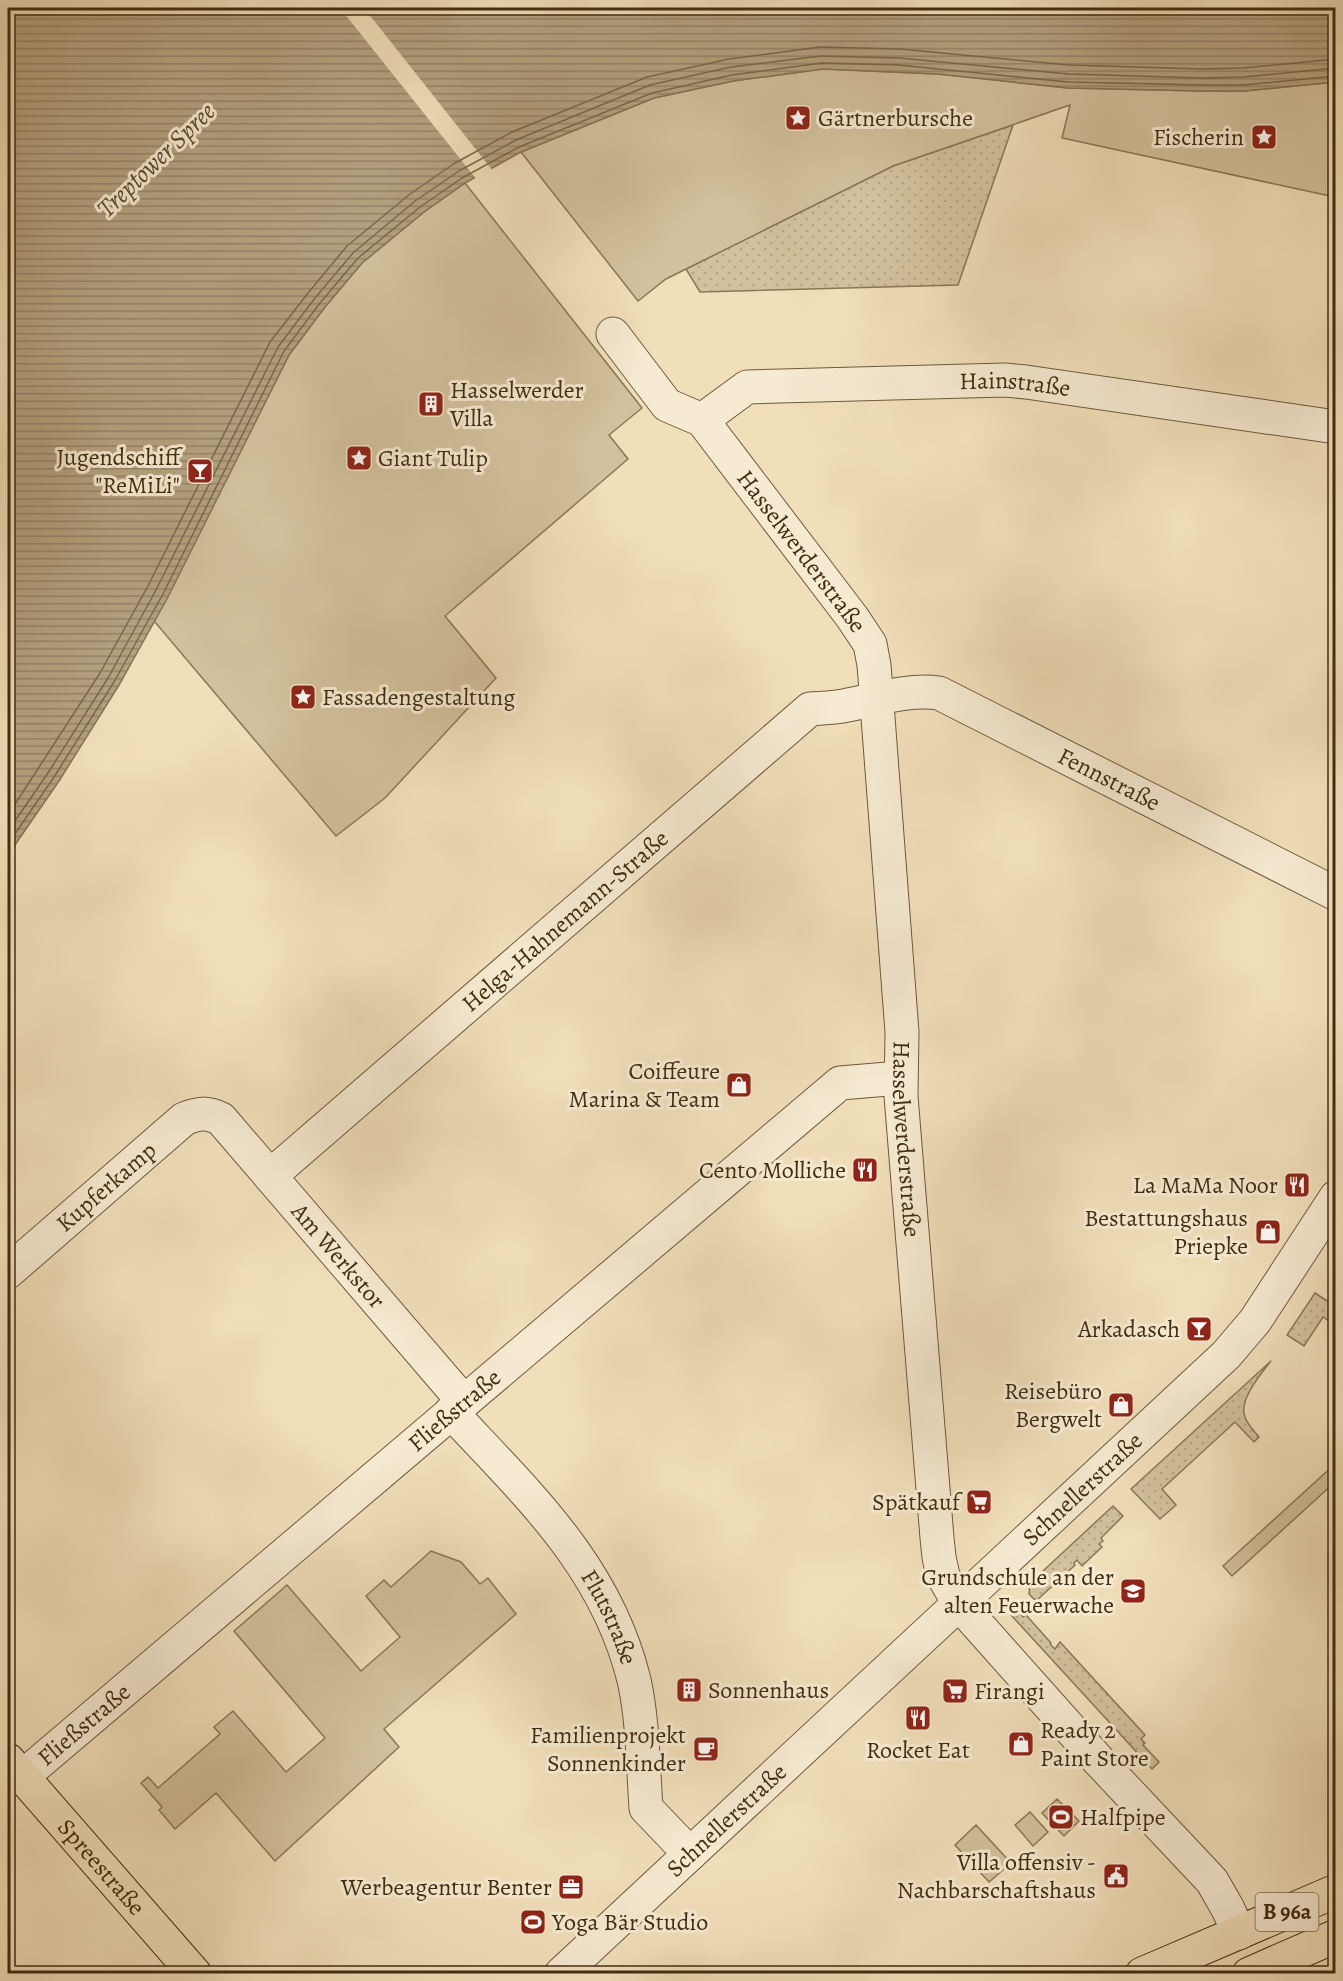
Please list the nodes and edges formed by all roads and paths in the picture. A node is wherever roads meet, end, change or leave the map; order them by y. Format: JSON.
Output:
{"nodes":[{"id":1,"x":613,"y":334,"type":"dead end"},
{"id":2,"x":702,"y":420,"type":"junction"},
{"id":3,"x":1335,"y":427,"type":"edge"},
{"id":4,"x":876,"y":699,"type":"junction"},
{"id":5,"x":1335,"y":894,"type":"edge"},
{"id":6,"x":900,"y":1078,"type":"junction"},
{"id":7,"x":210,"y":1114,"type":"joint"},
{"id":8,"x":270,"y":1176,"type":"junction"},
{"id":9,"x":1335,"y":1197,"type":"edge"},
{"id":10,"x":8,"y":1272,"type":"edge"},
{"id":11,"x":458,"y":1407,"type":"junction"},
{"id":12,"x":959,"y":1604,"type":"junction"},
{"id":13,"x":15,"y":1768,"type":"edge"},
{"id":14,"x":690,"y":1854,"type":"junction"},
{"id":15,"x":1335,"y":1891,"type":"edge"},
{"id":16,"x":1239,"y":1933,"type":"junction"},
{"id":17,"x":1335,"y":1936,"type":"edge"},
{"id":18,"x":195,"y":1974,"type":"edge"},
{"id":19,"x":561,"y":1974,"type":"edge"},
{"id":20,"x":1142,"y":1974,"type":"edge"},
{"id":21,"x":1249,"y":1974,"type":"edge"}],
"edges":[{"from":1,"to":2,"type":"street","name":"Hasselwerderstraße"},
{"from":2,"to":3,"type":"street","name":"Hainstraße"},
{"from":2,"to":4,"type":"street","name":"Hasselwerderstraße"},
{"from":4,"to":5,"type":"street","name":"Fennstraße"},
{"from":4,"to":6,"type":"street","name":"Hasselwerderstraße"},
{"from":4,"to":8,"type":"street","name":"Helga-Hahnemann-Straße"},
{"from":6,"to":11,"type":"street","name":"Fließstraße"},
{"from":6,"to":12,"type":"street","name":"Hasselwerderstraße"},
{"from":7,"to":8,"type":"street","name":"Am Werkstor"},
{"from":7,"to":10,"type":"street","name":"Kupferkamp"},
{"from":8,"to":11,"type":"street","name":"Am Werkstor"},
{"from":9,"to":12,"type":"street","name":"Schnellerstraße"},
{"from":11,"to":13,"type":"street","name":"Fließstraße"},
{"from":11,"to":14,"type":"street","name":"Flutstraße"},
{"from":12,"to":14,"type":"street","name":"Schnellerstraße"},
{"from":12,"to":16,"type":"street","name":"Hasselwerderstraße"},
{"from":13,"to":18,"type":"main road","name":"Spreestraße"},
{"from":14,"to":19,"type":"street","name":"Schnellerstraße"},
{"from":15,"to":16,"type":"main road","number":"B 96a"},
{"from":16,"to":20,"type":"main road","number":"B 96a"},
{"from":17,"to":21,"type":"main road","number":"B 96a"}]}
